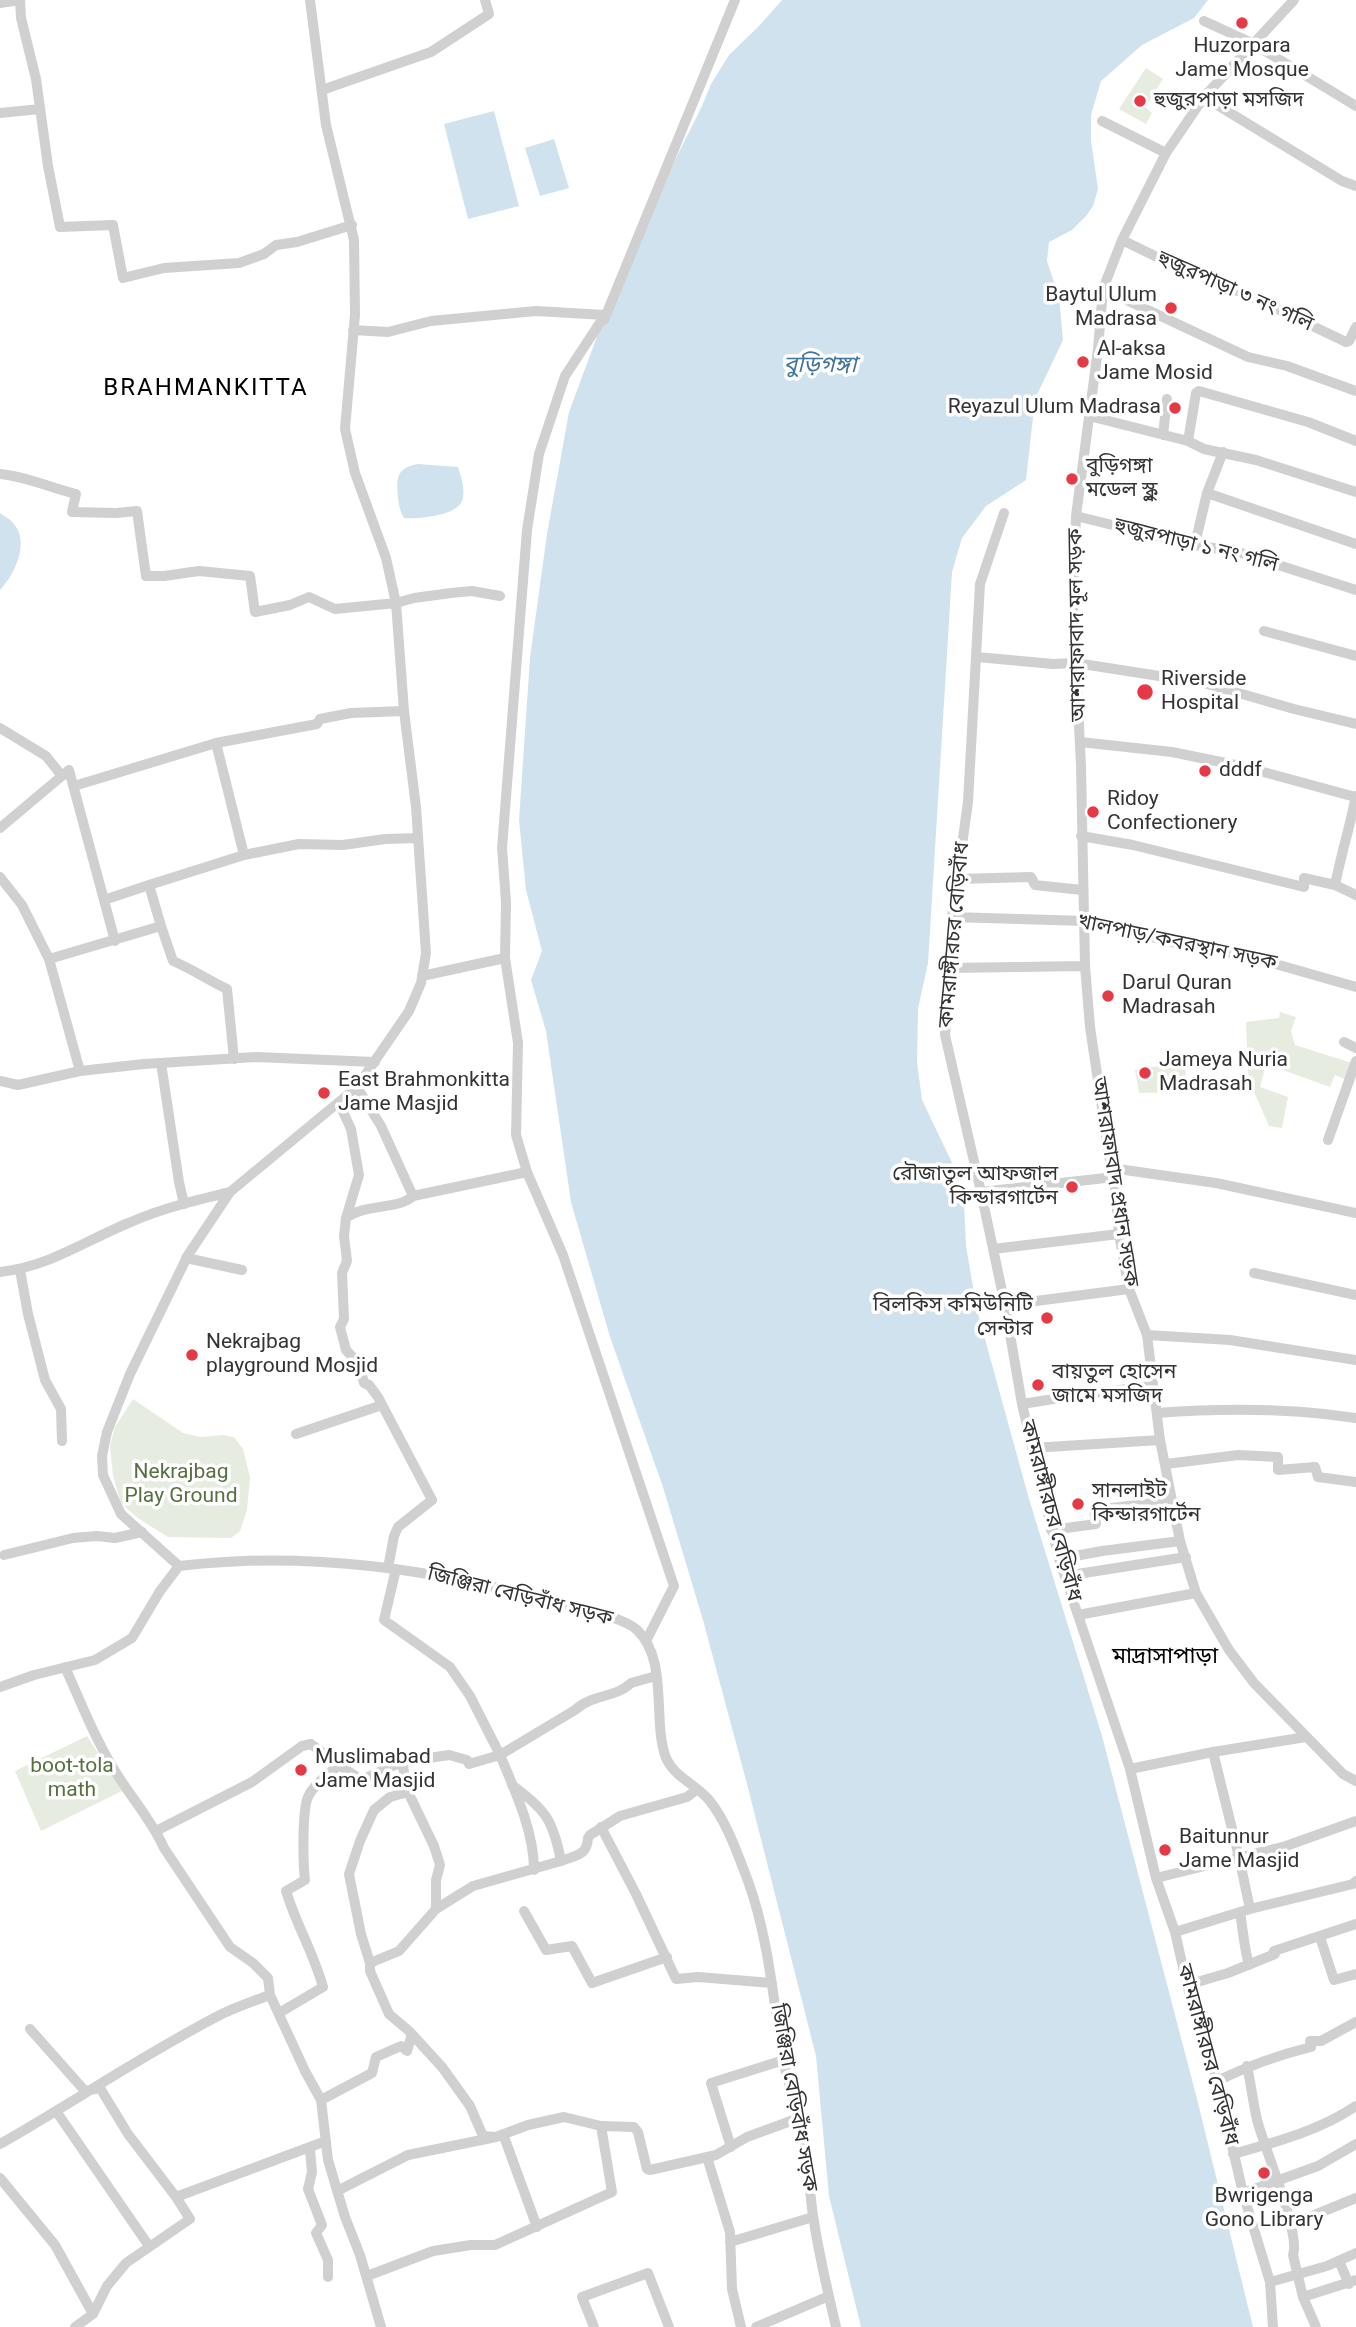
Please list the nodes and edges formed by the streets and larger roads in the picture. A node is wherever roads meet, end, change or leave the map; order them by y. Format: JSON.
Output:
{"nodes":[{"id":1,"x":310,"y":0,"type":"edge"},
{"id":2,"x":485,"y":0,"type":"edge"},
{"id":3,"x":735,"y":0,"type":"edge"},
{"id":4,"x":1291,"y":1,"type":"edge"},
{"id":5,"x":0,"y":3,"type":"edge"},
{"id":6,"x":1204,"y":21,"type":"dead end"},
{"id":7,"x":1252,"y":43,"type":"junction"},
{"id":8,"x":322,"y":90,"type":"junction"},
{"id":9,"x":1204,"y":97,"type":"junction"},
{"id":10,"x":1356,"y":106,"type":"edge"},
{"id":11,"x":40,"y":109,"type":"junction"},
{"id":12,"x":0,"y":113,"type":"edge"},
{"id":13,"x":1102,"y":121,"type":"dead end"},
{"id":14,"x":1166,"y":153,"type":"junction"},
{"id":15,"x":1356,"y":186,"type":"edge"},
{"id":16,"x":352,"y":225,"type":"junction"},
{"id":17,"x":1122,"y":240,"type":"junction"},
{"id":18,"x":1103,"y":289,"type":"junction"},
{"id":19,"x":1356,"y":327,"type":"edge"},
{"id":20,"x":353,"y":330,"type":"junction"},
{"id":21,"x":597,"y":336,"type":"dead end"},
{"id":22,"x":1356,"y":391,"type":"edge"},
{"id":23,"x":1167,"y":399,"type":"dead end"},
{"id":24,"x":1089,"y":416,"type":"junction"},
{"id":25,"x":1163,"y":435,"type":"junction"},
{"id":26,"x":1188,"y":441,"type":"junction"},
{"id":27,"x":1356,"y":441,"type":"edge"},
{"id":28,"x":1223,"y":452,"type":"junction"},
{"id":29,"x":0,"y":474,"type":"edge"},
{"id":30,"x":1356,"y":492,"type":"edge"},
{"id":31,"x":1208,"y":494,"type":"junction"},
{"id":32,"x":1004,"y":513,"type":"dead end"},
{"id":33,"x":1076,"y":516,"type":"junction"},
{"id":34,"x":1195,"y":544,"type":"junction"},
{"id":35,"x":1356,"y":544,"type":"edge"},
{"id":36,"x":1356,"y":590,"type":"edge"},
{"id":37,"x":500,"y":596,"type":"dead end"},
{"id":38,"x":396,"y":603,"type":"junction"},
{"id":39,"x":1264,"y":631,"type":"dead end"},
{"id":40,"x":1356,"y":656,"type":"edge"},
{"id":41,"x":977,"y":657,"type":"junction"},
{"id":42,"x":1076,"y":663,"type":"junction"},
{"id":43,"x":404,"y":711,"type":"junction"},
{"id":44,"x":1356,"y":724,"type":"edge"},
{"id":45,"x":0,"y":728,"type":"edge"},
{"id":46,"x":1080,"y":741,"type":"junction"},
{"id":47,"x":216,"y":743,"type":"junction"},
{"id":48,"x":1081,"y":766,"type":"joint"},
{"id":49,"x":62,"y":776,"type":"junction"},
{"id":50,"x":74,"y":786,"type":"junction"},
{"id":51,"x":1356,"y":797,"type":"edge"},
{"id":52,"x":0,"y":828,"type":"edge"},
{"id":53,"x":1353,"y":829,"type":"edge"},
{"id":54,"x":1082,"y":836,"type":"junction"},
{"id":55,"x":418,"y":838,"type":"junction"},
{"id":56,"x":244,"y":855,"type":"junction"},
{"id":57,"x":0,"y":877,"type":"edge"},
{"id":58,"x":957,"y":879,"type":"junction"},
{"id":59,"x":149,"y":885,"type":"junction"},
{"id":60,"x":1335,"y":885,"type":"junction"},
{"id":61,"x":1082,"y":890,"type":"junction"},
{"id":62,"x":1356,"y":895,"type":"edge"},
{"id":63,"x":104,"y":900,"type":"junction"},
{"id":64,"x":953,"y":917,"type":"junction"},
{"id":65,"x":1085,"y":921,"type":"junction"},
{"id":66,"x":161,"y":926,"type":"junction"},
{"id":67,"x":115,"y":941,"type":"junction"},
{"id":68,"x":505,"y":957,"type":"junction"},
{"id":69,"x":48,"y":960,"type":"junction"},
{"id":70,"x":1085,"y":966,"type":"junction"},
{"id":71,"x":949,"y":968,"type":"junction"},
{"id":72,"x":422,"y":976,"type":"junction"},
{"id":73,"x":1356,"y":987,"type":"edge"},
{"id":74,"x":1344,"y":1042,"type":"dead end"},
{"id":75,"x":1356,"y":1048,"type":"edge"},
{"id":76,"x":234,"y":1059,"type":"junction"},
{"id":77,"x":1356,"y":1061,"type":"edge"},
{"id":78,"x":375,"y":1062,"type":"junction"},
{"id":79,"x":161,"y":1063,"type":"junction"},
{"id":80,"x":80,"y":1071,"type":"junction"},
{"id":81,"x":0,"y":1081,"type":"edge"},
{"id":82,"x":358,"y":1087,"type":"junction"},
{"id":83,"x":339,"y":1103,"type":"junction"},
{"id":84,"x":1328,"y":1140,"type":"dead end"},
{"id":85,"x":527,"y":1172,"type":"junction"},
{"id":86,"x":1112,"y":1172,"type":"junction"},
{"id":87,"x":230,"y":1192,"type":"junction"},
{"id":88,"x":981,"y":1192,"type":"junction"},
{"id":89,"x":413,"y":1196,"type":"junction"},
{"id":90,"x":184,"y":1204,"type":"junction"},
{"id":91,"x":1356,"y":1212,"type":"edge"},
{"id":92,"x":346,"y":1218,"type":"junction"},
{"id":93,"x":1119,"y":1234,"type":"junction"},
{"id":94,"x":993,"y":1249,"type":"junction"},
{"id":95,"x":186,"y":1258,"type":"junction"},
{"id":96,"x":20,"y":1270,"type":"junction"},
{"id":97,"x":243,"y":1270,"type":"dead end"},
{"id":98,"x":0,"y":1272,"type":"edge"},
{"id":99,"x":1254,"y":1273,"type":"dead end"},
{"id":100,"x":1129,"y":1289,"type":"junction"},
{"id":101,"x":1356,"y":1295,"type":"edge"},
{"id":102,"x":1005,"y":1305,"type":"junction"},
{"id":103,"x":1146,"y":1335,"type":"junction"},
{"id":104,"x":1356,"y":1360,"type":"edge"},
{"id":105,"x":1153,"y":1387,"type":"junction"},
{"id":106,"x":1022,"y":1404,"type":"junction"},
{"id":107,"x":382,"y":1405,"type":"junction"},
{"id":108,"x":1157,"y":1413,"type":"junction"},
{"id":109,"x":1356,"y":1418,"type":"edge"},
{"id":110,"x":296,"y":1434,"type":"dead end"},
{"id":111,"x":1160,"y":1440,"type":"junction"},
{"id":112,"x":62,"y":1441,"type":"dead end"},
{"id":113,"x":1032,"y":1448,"type":"junction"},
{"id":114,"x":1166,"y":1464,"type":"junction"},
{"id":115,"x":1356,"y":1482,"type":"edge"},
{"id":116,"x":1172,"y":1501,"type":"junction"},
{"id":117,"x":1051,"y":1530,"type":"junction"},
{"id":118,"x":142,"y":1532,"type":"junction"},
{"id":119,"x":1180,"y":1541,"type":"junction"},
{"id":120,"x":4,"y":1555,"type":"dead end"},
{"id":121,"x":1186,"y":1557,"type":"junction"},
{"id":122,"x":1059,"y":1559,"type":"junction"},
{"id":123,"x":179,"y":1566,"type":"junction"},
{"id":124,"x":392,"y":1569,"type":"junction"},
{"id":125,"x":1065,"y":1576,"type":"junction"},
{"id":126,"x":1196,"y":1592,"type":"junction"},
{"id":127,"x":1078,"y":1615,"type":"junction"},
{"id":128,"x":646,"y":1640,"type":"junction"},
{"id":129,"x":65,"y":1667,"type":"junction"},
{"id":130,"x":656,"y":1676,"type":"junction"},
{"id":131,"x":0,"y":1687,"type":"edge"},
{"id":132,"x":1306,"y":1737,"type":"junction"},
{"id":133,"x":1213,"y":1752,"type":"junction"},
{"id":134,"x":500,"y":1755,"type":"junction"},
{"id":135,"x":402,"y":1762,"type":"junction"},
{"id":136,"x":339,"y":1765,"type":"junction"},
{"id":137,"x":1130,"y":1769,"type":"junction"},
{"id":138,"x":1356,"y":1781,"type":"edge"},
{"id":139,"x":512,"y":1785,"type":"junction"},
{"id":140,"x":696,"y":1790,"type":"junction"},
{"id":141,"x":408,"y":1792,"type":"junction"},
{"id":142,"x":1356,"y":1821,"type":"edge"},
{"id":143,"x":601,"y":1827,"type":"junction"},
{"id":144,"x":156,"y":1831,"type":"junction"},
{"id":145,"x":1239,"y":1857,"type":"junction"},
{"id":146,"x":561,"y":1861,"type":"junction"},
{"id":147,"x":534,"y":1870,"type":"junction"},
{"id":148,"x":1156,"y":1878,"type":"junction"},
{"id":149,"x":1356,"y":1881,"type":"edge"},
{"id":150,"x":436,"y":1909,"type":"junction"},
{"id":151,"x":524,"y":1911,"type":"dead end"},
{"id":152,"x":1245,"y":1911,"type":"junction"},
{"id":153,"x":1356,"y":1923,"type":"edge"},
{"id":154,"x":1175,"y":1932,"type":"junction"},
{"id":155,"x":1320,"y":1937,"type":"junction"},
{"id":156,"x":667,"y":1957,"type":"junction"},
{"id":157,"x":370,"y":1963,"type":"junction"},
{"id":158,"x":1249,"y":1965,"type":"junction"},
{"id":159,"x":1356,"y":1974,"type":"edge"},
{"id":160,"x":772,"y":1983,"type":"junction"},
{"id":161,"x":1187,"y":1985,"type":"junction"},
{"id":162,"x":270,"y":1994,"type":"junction"},
{"id":163,"x":279,"y":2014,"type":"junction"},
{"id":164,"x":1355,"y":2023,"type":"edge"},
{"id":165,"x":30,"y":2029,"type":"dead end"},
{"id":166,"x":412,"y":2034,"type":"junction"},
{"id":167,"x":784,"y":2060,"type":"junction"},
{"id":168,"x":1247,"y":2066,"type":"junction"},
{"id":169,"x":1217,"y":2081,"type":"junction"},
{"id":170,"x":85,"y":2091,"type":"junction"},
{"id":171,"x":321,"y":2100,"type":"junction"},
{"id":172,"x":1356,"y":2106,"type":"edge"},
{"id":173,"x":56,"y":2111,"type":"junction"},
{"id":174,"x":799,"y":2118,"type":"junction"},
{"id":175,"x":601,"y":2126,"type":"junction"},
{"id":176,"x":500,"y":2136,"type":"junction"},
{"id":177,"x":326,"y":2141,"type":"junction"},
{"id":178,"x":0,"y":2144,"type":"edge"},
{"id":179,"x":1356,"y":2144,"type":"edge"},
{"id":180,"x":1265,"y":2145,"type":"junction"},
{"id":181,"x":731,"y":2147,"type":"junction"},
{"id":182,"x":310,"y":2149,"type":"junction"},
{"id":183,"x":1233,"y":2154,"type":"junction"},
{"id":184,"x":707,"y":2157,"type":"junction"},
{"id":185,"x":0,"y":2178,"type":"edge"},
{"id":186,"x":1277,"y":2182,"type":"junction"},
{"id":187,"x":337,"y":2191,"type":"junction"},
{"id":188,"x":1242,"y":2193,"type":"junction"},
{"id":189,"x":176,"y":2197,"type":"junction"},
{"id":190,"x":1356,"y":2198,"type":"edge"},
{"id":191,"x":813,"y":2217,"type":"junction"},
{"id":192,"x":1290,"y":2225,"type":"junction"},
{"id":193,"x":537,"y":2227,"type":"junction"},
{"id":194,"x":730,"y":2242,"type":"junction"},
{"id":195,"x":149,"y":2246,"type":"junction"},
{"id":196,"x":1356,"y":2253,"type":"edge"},
{"id":197,"x":1339,"y":2261,"type":"junction"},
{"id":198,"x":1297,"y":2274,"type":"junction"},
{"id":199,"x":367,"y":2276,"type":"junction"},
{"id":200,"x":328,"y":2277,"type":"dead end"},
{"id":201,"x":1270,"y":2282,"type":"junction"},
{"id":202,"x":1353,"y":2284,"type":"edge"},
{"id":203,"x":829,"y":2296,"type":"junction"},
{"id":204,"x":1303,"y":2297,"type":"junction"},
{"id":205,"x":93,"y":2315,"type":"junction"},
{"id":206,"x":75,"y":2327,"type":"edge"},
{"id":207,"x":381,"y":2327,"type":"edge"},
{"id":208,"x":594,"y":2327,"type":"edge"},
{"id":209,"x":669,"y":2327,"type":"edge"},
{"id":210,"x":741,"y":2327,"type":"edge"},
{"id":211,"x":756,"y":2327,"type":"edge"},
{"id":212,"x":836,"y":2327,"type":"edge"},
{"id":213,"x":1273,"y":2327,"type":"edge"},
{"id":214,"x":1316,"y":2327,"type":"edge"}],
"edges":[{"from":1,"to":8,"type":"street"},
{"from":2,"to":8,"type":"street"},
{"from":3,"to":21,"type":"street"},
{"from":4,"to":7,"type":"street","name":"আশরাফাবাদ মূল সড়ক"},
{"from":5,"to":11,"type":"street"},
{"from":6,"to":7,"type":"street"},
{"from":7,"to":9,"type":"street","name":"আশরাফাবাদ মূল সড়ক"},
{"from":7,"to":10,"type":"street"},
{"from":8,"to":16,"type":"street"},
{"from":9,"to":14,"type":"street","name":"আশরাফাবাদ মূল সড়ক"},
{"from":9,"to":15,"type":"street"},
{"from":11,"to":12,"type":"street"},
{"from":11,"to":16,"type":"street"},
{"from":13,"to":14,"type":"street"},
{"from":14,"to":17,"type":"street","name":"আশরাফাবাদ মূল সড়ক"},
{"from":16,"to":20,"type":"street"},
{"from":17,"to":18,"type":"street","name":"আশরাফাবাদ মূল সড়ক"},
{"from":17,"to":19,"type":"street","name":"হুজুরপাড়া ৩ নং গলি"},
{"from":18,"to":22,"type":"street"},
{"from":18,"to":24,"type":"street","name":"আশরাফাবাদ মূল সড়ক"},
{"from":20,"to":38,"type":"street"},
{"from":20,"to":68,"type":"street"},
{"from":23,"to":25,"type":"street"},
{"from":24,"to":25,"type":"street"},
{"from":24,"to":33,"type":"street","name":"আশরাফাবাদ মূল সড়ক"},
{"from":25,"to":26,"type":"street"},
{"from":26,"to":27,"type":"street"},
{"from":26,"to":28,"type":"street"},
{"from":28,"to":30,"type":"street"},
{"from":28,"to":31,"type":"street"},
{"from":29,"to":38,"type":"street"},
{"from":31,"to":34,"type":"street"},
{"from":31,"to":35,"type":"street"},
{"from":32,"to":41,"type":"street","name":"কামরাঙ্গীরচর বেড়িবাঁধ"},
{"from":33,"to":34,"type":"street","name":"হুজুরপাড়া ১ নং গলি"},
{"from":33,"to":42,"type":"street","name":"আশরাফাবাদ মূল সড়ক"},
{"from":34,"to":36,"type":"street","name":"হুজুরপাড়া ১ নং গলি"},
{"from":37,"to":38,"type":"street"},
{"from":38,"to":43,"type":"street"},
{"from":39,"to":40,"type":"street"},
{"from":41,"to":42,"type":"street"},
{"from":41,"to":58,"type":"street","name":"কামরাঙ্গীরচর বেড়িবাঁধ"},
{"from":42,"to":44,"type":"street"},
{"from":42,"to":46,"type":"street","name":"আশরাফাবাদ মূল সড়ক"},
{"from":43,"to":47,"type":"street"},
{"from":43,"to":55,"type":"street"},
{"from":45,"to":49,"type":"street"},
{"from":46,"to":48,"type":"street","name":"আশরাফাবাদ মূল সড়ক"},
{"from":46,"to":51,"type":"street"},
{"from":47,"to":50,"type":"street"},
{"from":47,"to":56,"type":"street"},
{"from":48,"to":54,"type":"street","name":"আশরাফাবাদ প্রধান সড়ক"},
{"from":49,"to":50,"type":"street"},
{"from":49,"to":52,"type":"street"},
{"from":50,"to":63,"type":"street"},
{"from":51,"to":53,"type":"street"},
{"from":53,"to":60,"type":"street"},
{"from":54,"to":60,"type":"street"},
{"from":54,"to":61,"type":"street","name":"আশরাফাবাদ প্রধান সড়ক"},
{"from":55,"to":56,"type":"street"},
{"from":55,"to":72,"type":"street"},
{"from":56,"to":59,"type":"street"},
{"from":57,"to":69,"type":"street"},
{"from":58,"to":61,"type":"street"},
{"from":58,"to":64,"type":"street","name":"কামরাঙ্গীরচর বেড়িবাঁধ"},
{"from":59,"to":63,"type":"street"},
{"from":59,"to":66,"type":"street"},
{"from":60,"to":62,"type":"street"},
{"from":61,"to":65,"type":"street","name":"আশরাফাবাদ প্রধান সড়ক"},
{"from":63,"to":67,"type":"street"},
{"from":64,"to":65,"type":"street","name":"খালপাড়/কবরস্থান সড়ক"},
{"from":64,"to":71,"type":"street","name":"কামরাঙ্গীরচর বেড়িবাঁধ"},
{"from":65,"to":70,"type":"street","name":"আশরাফাবাদ প্রধান সড়ক"},
{"from":65,"to":73,"type":"street","name":"খালপাড়/কবরস্থান সড়ক"},
{"from":66,"to":67,"type":"street"},
{"from":66,"to":76,"type":"street"},
{"from":67,"to":69,"type":"street"},
{"from":68,"to":72,"type":"street"},
{"from":68,"to":85,"type":"street"},
{"from":69,"to":80,"type":"street"},
{"from":70,"to":71,"type":"street"},
{"from":70,"to":86,"type":"street","name":"আশরাফাবাদ প্রধান সড়ক"},
{"from":71,"to":88,"type":"street","name":"কামরাঙ্গীরচর বেড়িবাঁধ"},
{"from":72,"to":78,"type":"street"},
{"from":74,"to":75,"type":"street"},
{"from":76,"to":78,"type":"street"},
{"from":76,"to":79,"type":"street"},
{"from":77,"to":84,"type":"street"},
{"from":78,"to":82,"type":"street"},
{"from":79,"to":80,"type":"street"},
{"from":79,"to":90,"type":"street"},
{"from":80,"to":81,"type":"street"},
{"from":82,"to":83,"type":"street"},
{"from":82,"to":89,"type":"street"},
{"from":83,"to":87,"type":"street"},
{"from":83,"to":92,"type":"street"},
{"from":85,"to":89,"type":"street"},
{"from":85,"to":128,"type":"street"},
{"from":86,"to":88,"type":"street"},
{"from":86,"to":91,"type":"street"},
{"from":86,"to":93,"type":"street","name":"আশরাফাবাদ প্রধান সড়ক"},
{"from":87,"to":90,"type":"street"},
{"from":87,"to":95,"type":"street"},
{"from":88,"to":94,"type":"street","name":"কামরাঙ্গীরচর বেড়িবাঁধ"},
{"from":89,"to":92,"type":"street"},
{"from":90,"to":96,"type":"street"},
{"from":92,"to":107,"type":"street"},
{"from":93,"to":94,"type":"street"},
{"from":93,"to":100,"type":"street","name":"আশরাফাবাদ প্রধান সড়ক"},
{"from":94,"to":102,"type":"street","name":"কামরাঙ্গীরচর বেড়িবাঁধ"},
{"from":95,"to":97,"type":"street"},
{"from":95,"to":118,"type":"street"},
{"from":96,"to":98,"type":"street"},
{"from":96,"to":112,"type":"street"},
{"from":99,"to":101,"type":"street"},
{"from":100,"to":102,"type":"street"},
{"from":100,"to":103,"type":"street","name":"আশরাফাবাদ প্রধান সড়ক"},
{"from":102,"to":106,"type":"street","name":"কামরাঙ্গীরচর বেড়িবাঁধ"},
{"from":103,"to":104,"type":"street"},
{"from":103,"to":105,"type":"street","name":"আশরাফাবাদ প্রধান সড়ক"},
{"from":105,"to":106,"type":"street"},
{"from":105,"to":108,"type":"street","name":"আশরাফাবাদ প্রধান সড়ক"},
{"from":106,"to":113,"type":"street","name":"কামরাঙ্গীরচর বেড়িবাঁধ"},
{"from":107,"to":110,"type":"street"},
{"from":107,"to":124,"type":"street"},
{"from":108,"to":109,"type":"street"},
{"from":108,"to":111,"type":"street","name":"আশরাফাবাদ প্রধান সড়ক"},
{"from":111,"to":113,"type":"street"},
{"from":111,"to":114,"type":"street","name":"আশরাফাবাদ প্রধান সড়ক"},
{"from":113,"to":117,"type":"street","name":"কামরাঙ্গীরচর বেড়িবাঁধ"},
{"from":114,"to":115,"type":"street"},
{"from":114,"to":116,"type":"street","name":"আশরাফাবাদ প্রধান সড়ক"},
{"from":116,"to":117,"type":"street"},
{"from":116,"to":119,"type":"street","name":"আশরাফাবাদ প্রধান সড়ক"},
{"from":117,"to":122,"type":"street","name":"কামরাঙ্গীরচর বেড়িবাঁধ"},
{"from":118,"to":120,"type":"street"},
{"from":118,"to":123,"type":"street"},
{"from":119,"to":121,"type":"street","name":"আশরাফাবাদ প্রধান সড়ক"},
{"from":119,"to":122,"type":"street"},
{"from":121,"to":125,"type":"street"},
{"from":121,"to":126,"type":"street","name":"আশরাফাবাদ প্রধান সড়ক"},
{"from":122,"to":125,"type":"street","name":"কামরাঙ্গীরচর বেড়িবাঁধ"},
{"from":123,"to":124,"type":"street","name":"জিঞ্জিরা বেড়িবাঁধ সড়ক"},
{"from":123,"to":129,"type":"street"},
{"from":124,"to":128,"type":"street","name":"জিঞ্জিরা বেড়িবাঁধ সড়ক"},
{"from":124,"to":134,"type":"street"},
{"from":125,"to":127,"type":"street","name":"কামরাঙ্গীরচর বেড়িবাঁধ"},
{"from":126,"to":127,"type":"street"},
{"from":126,"to":132,"type":"street","name":"আশরাফাবাদ প্রধান সড়ক"},
{"from":127,"to":137,"type":"street","name":"কামরাঙ্গীরচর বেড়িবাঁধ"},
{"from":128,"to":130,"type":"street","name":"জিঞ্জিরা বেড়িবাঁধ সড়ক"},
{"from":129,"to":131,"type":"street"},
{"from":129,"to":144,"type":"street"},
{"from":130,"to":134,"type":"street"},
{"from":130,"to":140,"type":"street","name":"জিঞ্জিরা বেড়িবাঁধ সড়ক"},
{"from":132,"to":133,"type":"street"},
{"from":132,"to":138,"type":"street","name":"আশরাফাবাদ প্রধান সড়ক"},
{"from":133,"to":137,"type":"street"},
{"from":133,"to":145,"type":"street"},
{"from":134,"to":135,"type":"street"},
{"from":134,"to":139,"type":"street"},
{"from":135,"to":136,"type":"street"},
{"from":135,"to":141,"type":"street"},
{"from":136,"to":144,"type":"street"},
{"from":136,"to":163,"type":"street"},
{"from":137,"to":148,"type":"street","name":"কামরাঙ্গীরচর বেড়িবাঁধ"},
{"from":139,"to":146,"type":"street"},
{"from":139,"to":147,"type":"street"},
{"from":140,"to":143,"type":"street"},
{"from":140,"to":160,"type":"street","name":"জিঞ্জিরা বেড়িবাঁধ সড়ক"},
{"from":141,"to":150,"type":"street"},
{"from":141,"to":157,"type":"street"},
{"from":142,"to":145,"type":"street"},
{"from":143,"to":146,"type":"street"},
{"from":143,"to":156,"type":"street"},
{"from":144,"to":162,"type":"street"},
{"from":145,"to":148,"type":"street"},
{"from":145,"to":152,"type":"street"},
{"from":146,"to":147,"type":"street"},
{"from":147,"to":150,"type":"street"},
{"from":148,"to":154,"type":"street","name":"কামরাঙ্গীরচর বেড়িবাঁধ"},
{"from":149,"to":152,"type":"street"},
{"from":150,"to":157,"type":"street"},
{"from":151,"to":156,"type":"street"},
{"from":152,"to":154,"type":"street"},
{"from":152,"to":158,"type":"street"},
{"from":153,"to":155,"type":"street"},
{"from":154,"to":161,"type":"street","name":"কামরাঙ্গীরচর বেড়িবাঁধ"},
{"from":155,"to":158,"type":"street"},
{"from":155,"to":159,"type":"street"},
{"from":156,"to":160,"type":"street"},
{"from":157,"to":166,"type":"street"},
{"from":158,"to":161,"type":"street"},
{"from":160,"to":167,"type":"street","name":"জিঞ্জিরা বেড়িবাঁধ সড়ক"},
{"from":161,"to":169,"type":"street","name":"কামরাঙ্গীরচর বেড়িবাঁধ"},
{"from":162,"to":163,"type":"street"},
{"from":162,"to":170,"type":"street"},
{"from":163,"to":171,"type":"street"},
{"from":164,"to":168,"type":"street"},
{"from":165,"to":170,"type":"street"},
{"from":166,"to":171,"type":"street"},
{"from":166,"to":176,"type":"street"},
{"from":167,"to":174,"type":"street","name":"জিঞ্জিরা বেড়িবাঁধ সড়ক"},
{"from":167,"to":181,"type":"street"},
{"from":168,"to":169,"type":"street"},
{"from":168,"to":180,"type":"street"},
{"from":169,"to":183,"type":"street","name":"কামরাঙ্গীরচর বেড়িবাঁধ"},
{"from":170,"to":173,"type":"street"},
{"from":170,"to":189,"type":"street"},
{"from":171,"to":177,"type":"street"},
{"from":172,"to":180,"type":"street"},
{"from":173,"to":178,"type":"street"},
{"from":173,"to":195,"type":"street"},
{"from":174,"to":181,"type":"street"},
{"from":174,"to":191,"type":"street","name":"জিঞ্জিরা বেড়িবাঁধ সড়ক"},
{"from":175,"to":176,"type":"street"},
{"from":175,"to":184,"type":"street"},
{"from":175,"to":193,"type":"street"},
{"from":176,"to":187,"type":"street"},
{"from":176,"to":193,"type":"street"},
{"from":177,"to":182,"type":"street"},
{"from":177,"to":187,"type":"street"},
{"from":179,"to":186,"type":"street"},
{"from":180,"to":183,"type":"street"},
{"from":180,"to":186,"type":"street"},
{"from":181,"to":184,"type":"street"},
{"from":182,"to":189,"type":"street"},
{"from":182,"to":200,"type":"street"},
{"from":183,"to":188,"type":"street","name":"কামরাঙ্গীরচর বেড়িবাঁধ"},
{"from":184,"to":194,"type":"street"},
{"from":185,"to":205,"type":"street"},
{"from":186,"to":188,"type":"street"},
{"from":186,"to":192,"type":"street"},
{"from":187,"to":199,"type":"street"},
{"from":188,"to":201,"type":"street","name":"কামরাঙ্গীরচর বেড়িবাঁধ"},
{"from":189,"to":195,"type":"street"},
{"from":190,"to":192,"type":"street"},
{"from":191,"to":194,"type":"street"},
{"from":191,"to":203,"type":"street","name":"জিঞ্জিরা বেড়িবাঁধ সড়ক"},
{"from":192,"to":198,"type":"street"},
{"from":193,"to":199,"type":"street"},
{"from":194,"to":210,"type":"street"},
{"from":195,"to":205,"type":"street"},
{"from":196,"to":197,"type":"street"},
{"from":197,"to":198,"type":"street"},
{"from":197,"to":202,"type":"street"},
{"from":198,"to":201,"type":"street"},
{"from":198,"to":204,"type":"street"},
{"from":199,"to":207,"type":"street"},
{"from":201,"to":213,"type":"street","name":"কামরাঙ্গীরচর বেড়িবাঁধ"},
{"from":202,"to":204,"type":"street"},
{"from":203,"to":211,"type":"street"},
{"from":203,"to":212,"type":"street","name":"জিঞ্জিরা বেড়িবাঁধ সড়ক"},
{"from":204,"to":214,"type":"street"},
{"from":205,"to":206,"type":"street"},
{"from":208,"to":209,"type":"street"}]}
